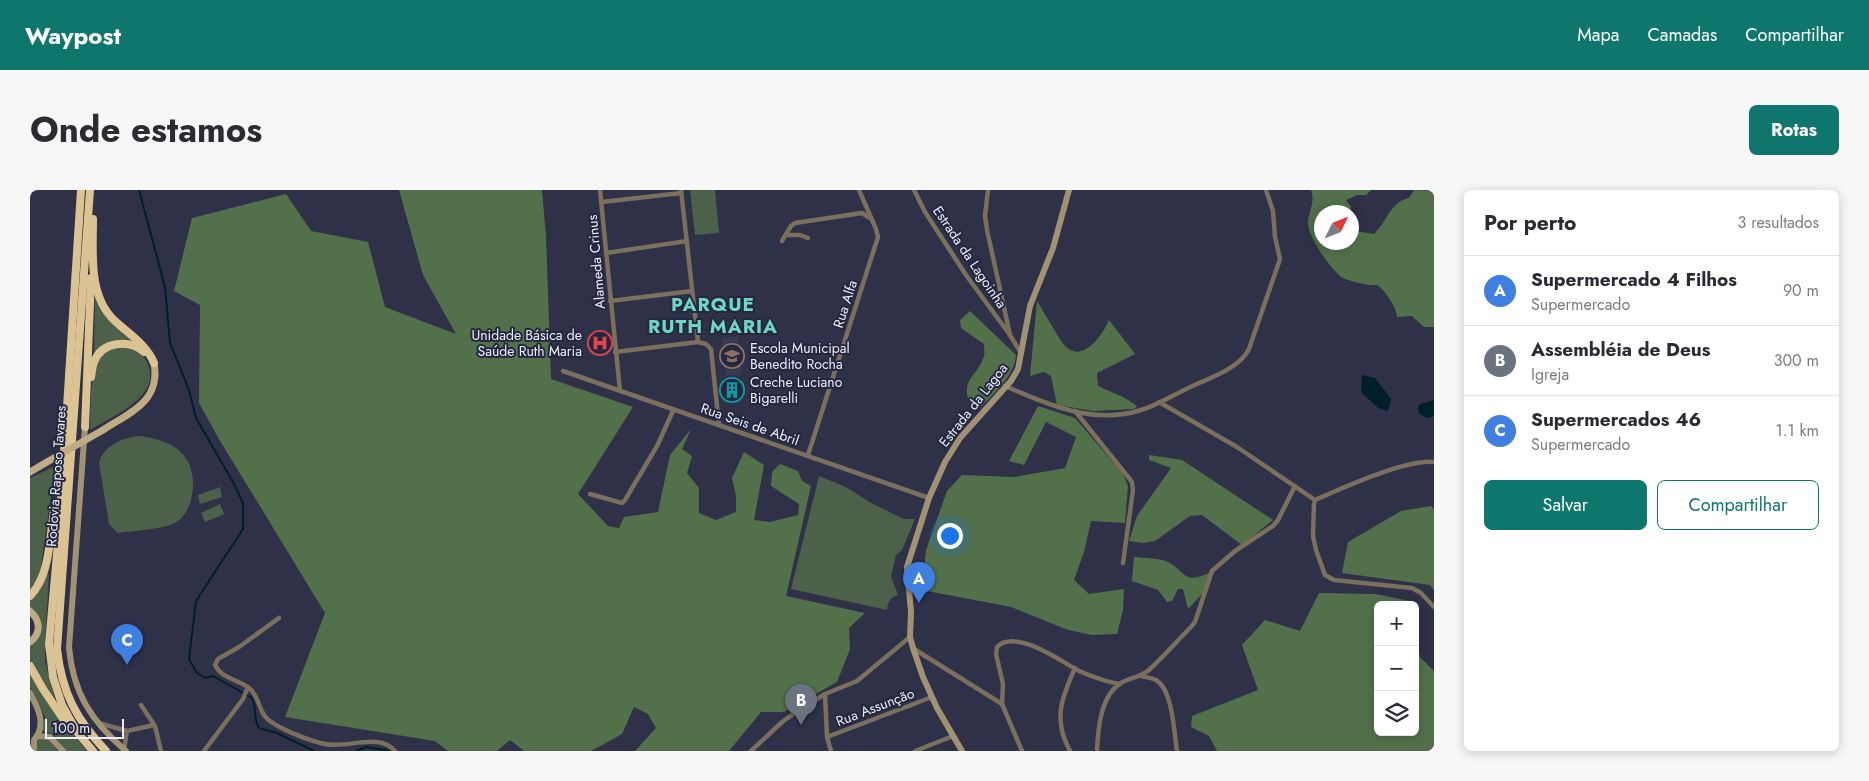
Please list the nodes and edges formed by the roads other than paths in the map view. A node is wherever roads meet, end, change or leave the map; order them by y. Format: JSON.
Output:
{"nodes":[{"id":1,"x":81,"y":190,"type":"edge"},
{"id":2,"x":91,"y":190,"type":"edge"},
{"id":3,"x":600,"y":190,"type":"edge"},
{"id":4,"x":858,"y":190,"type":"edge"},
{"id":5,"x":914,"y":190,"type":"edge"},
{"id":6,"x":988,"y":190,"type":"edge"},
{"id":7,"x":1069,"y":190,"type":"edge"},
{"id":8,"x":1266,"y":190,"type":"edge"},
{"id":9,"x":681,"y":191,"type":"edge"},
{"id":10,"x":602,"y":202,"type":"junction"},
{"id":11,"x":871,"y":218,"type":"junction"},
{"id":12,"x":787,"y":235,"type":"junction"},
{"id":13,"x":808,"y":238,"type":"dead end"},
{"id":14,"x":686,"y":241,"type":"junction"},
{"id":15,"x":782,"y":241,"type":"dead end"},
{"id":16,"x":93,"y":249,"type":"junction"},
{"id":17,"x":606,"y":253,"type":"junction"},
{"id":18,"x":692,"y":291,"type":"junction"},
{"id":19,"x":610,"y":301,"type":"junction"},
{"id":20,"x":1010,"y":335,"type":"junction"},
{"id":21,"x":698,"y":342,"type":"junction"},
{"id":22,"x":616,"y":352,"type":"junction"},
{"id":23,"x":1022,"y":354,"type":"junction"},
{"id":24,"x":154,"y":362,"type":"junction"},
{"id":25,"x":563,"y":371,"type":"dead end"},
{"id":26,"x":1005,"y":386,"type":"junction"},
{"id":27,"x":620,"y":391,"type":"junction"},
{"id":28,"x":1159,"y":402,"type":"junction"},
{"id":29,"x":674,"y":411,"type":"junction"},
{"id":30,"x":1075,"y":411,"type":"junction"},
{"id":31,"x":719,"y":425,"type":"junction"},
{"id":32,"x":86,"y":427,"type":"junction"},
{"id":33,"x":808,"y":456,"type":"junction"},
{"id":34,"x":1434,"y":462,"type":"edge"},
{"id":35,"x":30,"y":472,"type":"edge"},
{"id":36,"x":62,"y":481,"type":"junction"},
{"id":37,"x":1295,"y":486,"type":"junction"},
{"id":38,"x":590,"y":494,"type":"dead end"},
{"id":39,"x":929,"y":498,"type":"junction"},
{"id":40,"x":1315,"y":500,"type":"junction"},
{"id":41,"x":1123,"y":563,"type":"dead end"},
{"id":42,"x":30,"y":596,"type":"edge"},
{"id":43,"x":1434,"y":607,"type":"edge"},
{"id":44,"x":30,"y":611,"type":"edge"},
{"id":45,"x":279,"y":618,"type":"dead end"},
{"id":46,"x":910,"y":637,"type":"junction"},
{"id":47,"x":30,"y":642,"type":"edge"},
{"id":48,"x":913,"y":648,"type":"junction"},
{"id":49,"x":30,"y":666,"type":"edge"},
{"id":50,"x":1075,"y":668,"type":"junction"},
{"id":51,"x":1141,"y":676,"type":"junction"},
{"id":52,"x":1120,"y":684,"type":"junction"},
{"id":53,"x":248,"y":689,"type":"junction"},
{"id":54,"x":30,"y":693,"type":"edge"},
{"id":55,"x":825,"y":694,"type":"junction"},
{"id":56,"x":932,"y":697,"type":"junction"},
{"id":57,"x":1002,"y":704,"type":"junction"},
{"id":58,"x":141,"y":705,"type":"dead end"},
{"id":59,"x":96,"y":722,"type":"junction"},
{"id":60,"x":154,"y":725,"type":"junction"},
{"id":61,"x":127,"y":731,"type":"junction"},
{"id":62,"x":953,"y":736,"type":"junction"},
{"id":63,"x":827,"y":737,"type":"junction"},
{"id":64,"x":34,"y":740,"type":"edge"},
{"id":65,"x":125,"y":750,"type":"edge"},
{"id":66,"x":34,"y":751,"type":"edge"},
{"id":67,"x":63,"y":751,"type":"edge"},
{"id":68,"x":92,"y":751,"type":"edge"},
{"id":69,"x":106,"y":751,"type":"edge"},
{"id":70,"x":161,"y":751,"type":"edge"},
{"id":71,"x":204,"y":751,"type":"edge"},
{"id":72,"x":396,"y":751,"type":"edge"},
{"id":73,"x":751,"y":751,"type":"edge"},
{"id":74,"x":831,"y":751,"type":"edge"},
{"id":75,"x":915,"y":751,"type":"edge"},
{"id":76,"x":962,"y":751,"type":"edge"},
{"id":77,"x":1022,"y":751,"type":"edge"},
{"id":78,"x":1070,"y":751,"type":"edge"},
{"id":79,"x":1097,"y":751,"type":"edge"},
{"id":80,"x":1177,"y":751,"type":"edge"}],
"edges":[{"from":1,"to":36,"type":"highway","name":"Rodovia Raposo Tavares"},
{"from":2,"to":16,"type":"highway"},
{"from":2,"to":69,"type":"highway","name":"Rodovia Raposo Tavares"},
{"from":3,"to":10,"type":"street","name":"Alameda Crinus"},
{"from":4,"to":11,"type":"street","name":"Rua Alfa"},
{"from":5,"to":20,"type":"street","name":"Estrada da Lagoinha"},
{"from":6,"to":20,"type":"street"},
{"from":7,"to":23,"type":"street","name":"Estrada da Lagoa"},
{"from":8,"to":28,"type":"street"},
{"from":9,"to":10,"type":"street"},
{"from":9,"to":14,"type":"street"},
{"from":10,"to":17,"type":"street","name":"Alameda Crinus"},
{"from":11,"to":12,"type":"street"},
{"from":11,"to":33,"type":"street","name":"Rua Alfa"},
{"from":12,"to":13,"type":"street"},
{"from":12,"to":15,"type":"street"},
{"from":14,"to":17,"type":"street"},
{"from":14,"to":18,"type":"street"},
{"from":16,"to":24,"type":"highway"},
{"from":16,"to":32,"type":"highway"},
{"from":17,"to":19,"type":"street","name":"Alameda Crinus"},
{"from":18,"to":19,"type":"street"},
{"from":18,"to":21,"type":"street"},
{"from":19,"to":22,"type":"street","name":"Alameda Crinus"},
{"from":20,"to":23,"type":"street","name":"Estrada da Lagoinha"},
{"from":21,"to":22,"type":"street"},
{"from":21,"to":31,"type":"street"},
{"from":22,"to":27,"type":"street","name":"Alameda Crinus"},
{"from":23,"to":26,"type":"street","name":"Estrada da Lagoa"},
{"from":24,"to":32,"type":"highway"},
{"from":24,"to":35,"type":"main road","bridge":true},
{"from":25,"to":27,"type":"street","name":"Rua Seis de Abril"},
{"from":26,"to":30,"type":"street"},
{"from":26,"to":39,"type":"street","name":"Estrada da Lagoa"},
{"from":27,"to":29,"type":"street","name":"Rua Seis de Abril"},
{"from":28,"to":30,"type":"street"},
{"from":28,"to":37,"type":"street"},
{"from":29,"to":31,"type":"street","name":"Rua Seis de Abril"},
{"from":29,"to":38,"type":"street"},
{"from":30,"to":41,"type":"street"},
{"from":31,"to":33,"type":"street","name":"Rua Seis de Abril"},
{"from":32,"to":59,"type":"street"},
{"from":33,"to":39,"type":"street","name":"Rua Seis de Abril"},
{"from":34,"to":40,"type":"street"},
{"from":36,"to":42,"type":"highway"},
{"from":36,"to":68,"type":"highway","name":"Rodovia Raposo Tavares"},
{"from":37,"to":40,"type":"street"},
{"from":37,"to":51,"type":"street"},
{"from":39,"to":46,"type":"street","name":"Estrada da Lagoa"},
{"from":40,"to":43,"type":"street"},
{"from":44,"to":47,"type":"main road"},
{"from":45,"to":53,"type":"street"},
{"from":46,"to":48,"type":"street","name":"Estrada da Lagoa"},
{"from":46,"to":55,"type":"street"},
{"from":48,"to":56,"type":"street","name":"Estrada da Lagoa"},
{"from":48,"to":57,"type":"street"},
{"from":49,"to":68,"type":"highway"},
{"from":50,"to":52,"type":"street"},
{"from":50,"to":57,"type":"street"},
{"from":50,"to":78,"type":"street"},
{"from":51,"to":52,"type":"street"},
{"from":51,"to":80,"type":"street"},
{"from":52,"to":79,"type":"street"},
{"from":53,"to":71,"type":"street"},
{"from":53,"to":72,"type":"street"},
{"from":54,"to":64,"type":"street"},
{"from":55,"to":63,"type":"street"},
{"from":55,"to":73,"type":"street"},
{"from":56,"to":62,"type":"street","name":"Estrada da Lagoa"},
{"from":56,"to":63,"type":"street","name":"Rua Assunção"},
{"from":57,"to":77,"type":"street"},
{"from":58,"to":60,"type":"street"},
{"from":59,"to":61,"type":"street"},
{"from":59,"to":65,"type":"street"},
{"from":60,"to":61,"type":"street"},
{"from":60,"to":70,"type":"street"},
{"from":61,"to":65,"type":"street"},
{"from":62,"to":75,"type":"street"},
{"from":62,"to":76,"type":"street","name":"Estrada da Lagoa"},
{"from":63,"to":74,"type":"street"},
{"from":64,"to":66,"type":"street"},
{"from":64,"to":67,"type":"street"}]}
